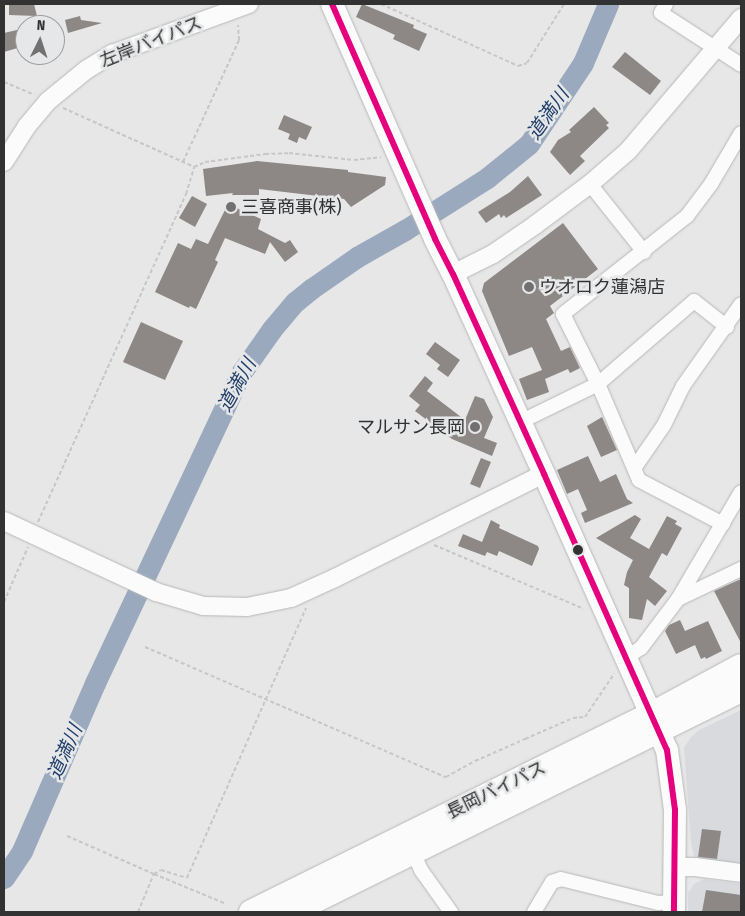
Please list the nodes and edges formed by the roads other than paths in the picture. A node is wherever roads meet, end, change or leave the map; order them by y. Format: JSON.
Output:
{"nodes":[{"id":1,"x":332,"y":4,"type":"edge"},
{"id":2,"x":666,"y":4,"type":"edge"},
{"id":3,"x":241,"y":7,"type":"edge"},
{"id":4,"x":741,"y":18,"type":"edge"},
{"id":5,"x":714,"y":50,"type":"junction"},
{"id":6,"x":741,"y":65,"type":"edge"},
{"id":7,"x":741,"y":133,"type":"edge"},
{"id":8,"x":4,"y":162,"type":"edge"},
{"id":9,"x":590,"y":184,"type":"junction"},
{"id":10,"x":644,"y":252,"type":"junction"},
{"id":11,"x":453,"y":274,"type":"junction"},
{"id":12,"x":741,"y":304,"type":"edge"},
{"id":13,"x":727,"y":327,"type":"junction"},
{"id":14,"x":598,"y":384,"type":"junction"},
{"id":15,"x":520,"y":422,"type":"junction"},
{"id":16,"x":635,"y":467,"type":"junction"},
{"id":17,"x":544,"y":474,"type":"junction"},
{"id":18,"x":741,"y":492,"type":"edge"},
{"id":19,"x":4,"y":520,"type":"edge"},
{"id":20,"x":723,"y":524,"type":"junction"},
{"id":21,"x":741,"y":569,"type":"edge"},
{"id":22,"x":678,"y":599,"type":"junction"},
{"id":23,"x":627,"y":663,"type":"junction"},
{"id":24,"x":741,"y":666,"type":"edge"},
{"id":25,"x":741,"y":690,"type":"edge"},
{"id":26,"x":654,"y":723,"type":"junction"},
{"id":27,"x":413,"y":852,"type":"junction"},
{"id":28,"x":676,"y":867,"type":"junction"},
{"id":29,"x":741,"y":873,"type":"edge"},
{"id":30,"x":674,"y":907,"type":"edge"},
{"id":31,"x":251,"y":912,"type":"edge"},
{"id":32,"x":292,"y":912,"type":"edge"},
{"id":33,"x":451,"y":912,"type":"edge"},
{"id":34,"x":534,"y":912,"type":"edge"}],
"edges":[{"from":1,"to":11,"type":"main road"},
{"from":2,"to":5,"type":"street"},
{"from":3,"to":8,"type":"street","name":"左岸バイパス"},
{"from":4,"to":5,"type":"street"},
{"from":5,"to":6,"type":"street"},
{"from":5,"to":9,"type":"street"},
{"from":7,"to":10,"type":"street"},
{"from":9,"to":10,"type":"street"},
{"from":9,"to":11,"type":"street"},
{"from":10,"to":14,"type":"street"},
{"from":11,"to":15,"type":"main road"},
{"from":12,"to":13,"type":"street"},
{"from":13,"to":14,"type":"street"},
{"from":13,"to":16,"type":"street"},
{"from":14,"to":15,"type":"street"},
{"from":14,"to":16,"type":"street"},
{"from":15,"to":17,"type":"main road"},
{"from":16,"to":20,"type":"street"},
{"from":17,"to":19,"type":"street"},
{"from":17,"to":23,"type":"main road"},
{"from":18,"to":20,"type":"street"},
{"from":20,"to":22,"type":"street"},
{"from":21,"to":22,"type":"street"},
{"from":22,"to":23,"type":"street"},
{"from":23,"to":26,"type":"main road"},
{"from":24,"to":26,"type":"highway","name":"長岡バイパス"},
{"from":25,"to":26,"type":"highway","name":"長岡バイパス"},
{"from":26,"to":27,"type":"highway","name":"長岡バイパス"},
{"from":26,"to":28,"type":"main road"},
{"from":26,"to":31,"type":"highway","name":"長岡バイパス"},
{"from":27,"to":32,"type":"highway","name":"長岡バイパス"},
{"from":27,"to":33,"type":"street"},
{"from":28,"to":29,"type":"street"},
{"from":28,"to":30,"type":"main road"},
{"from":30,"to":34,"type":"street"}]}
